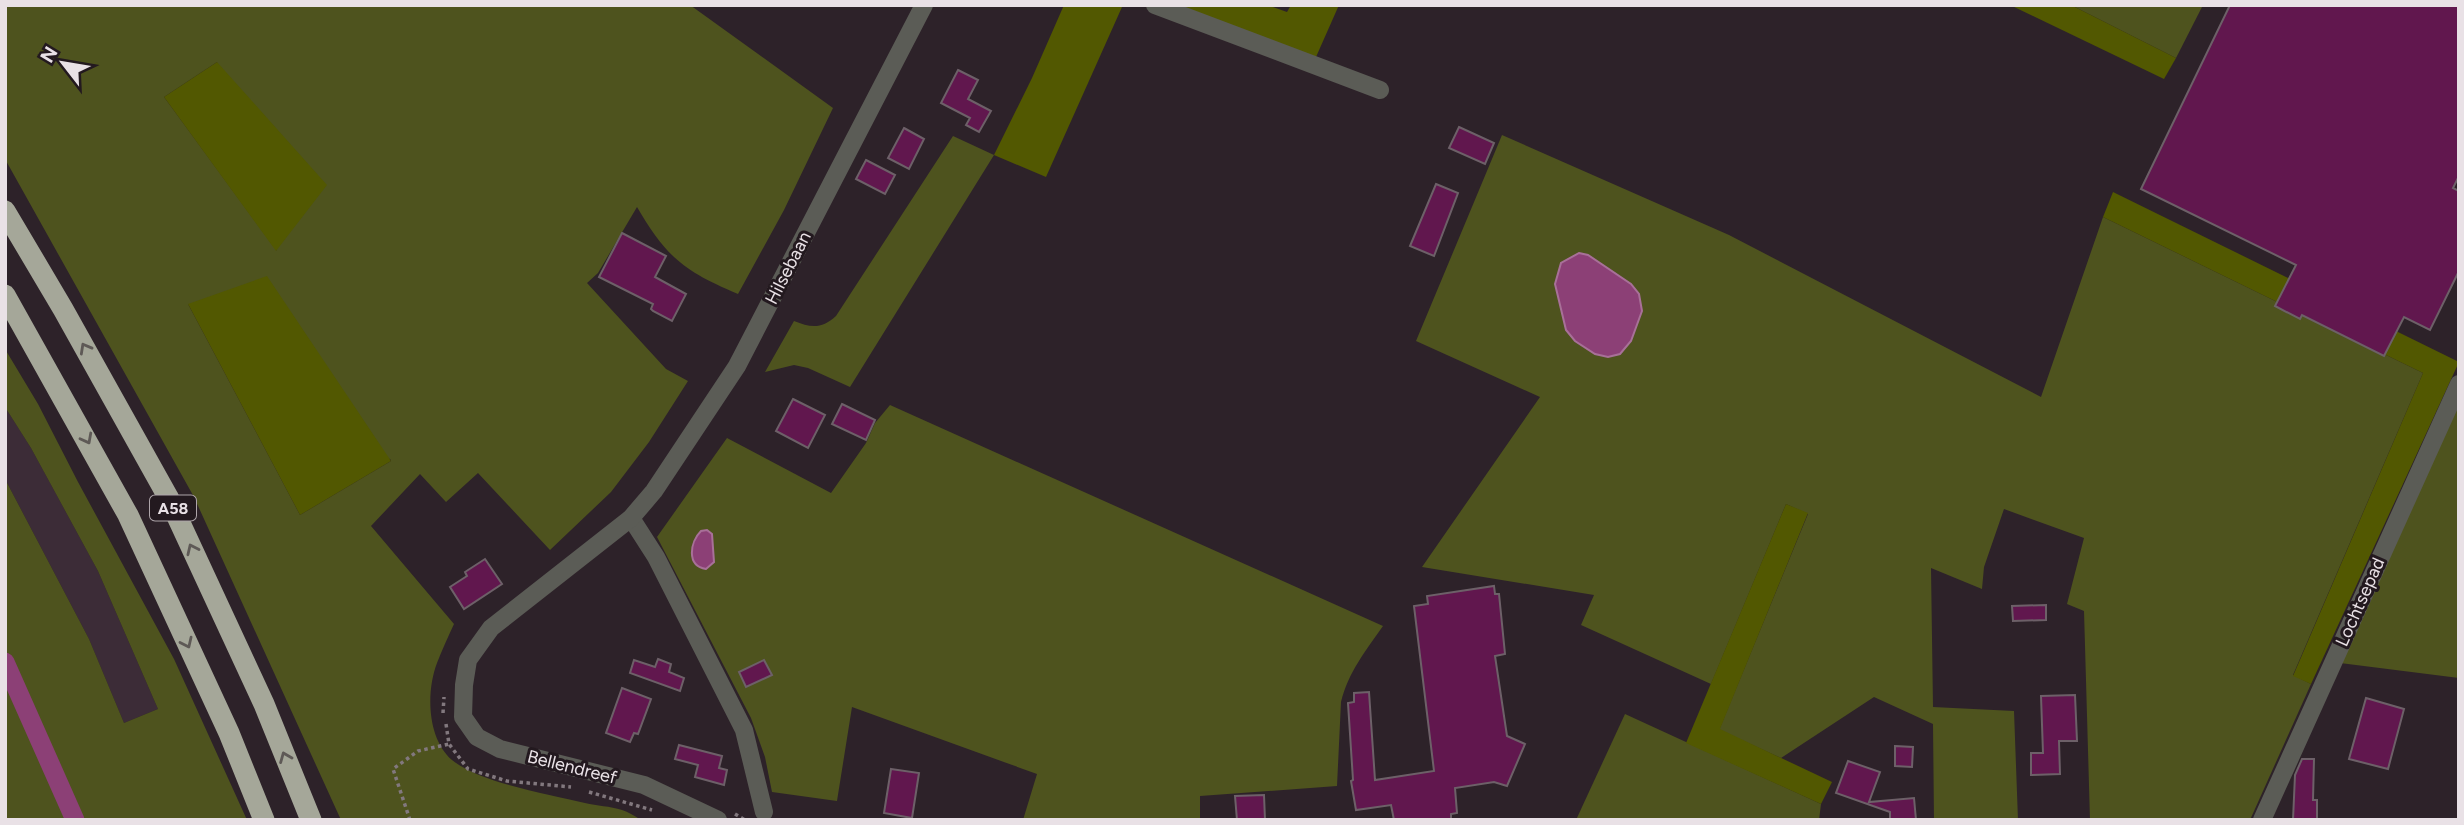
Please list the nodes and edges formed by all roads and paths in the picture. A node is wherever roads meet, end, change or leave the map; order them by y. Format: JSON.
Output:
{"nodes":[{"id":1,"x":924,"y":5,"type":"edge"},
{"id":2,"x":1155,"y":5,"type":"edge"},
{"id":3,"x":1380,"y":90,"type":"dead end"},
{"id":4,"x":5,"y":211,"type":"edge"},
{"id":5,"x":5,"y":295,"type":"edge"},
{"id":6,"x":2459,"y":384,"type":"edge"},
{"id":7,"x":631,"y":518,"type":"junction"},
{"id":8,"x":464,"y":685,"type":"joint"},
{"id":9,"x":449,"y":744,"type":"dead end"},
{"id":10,"x":764,"y":812,"type":"dead end"},
{"id":11,"x":264,"y":820,"type":"edge"},
{"id":12,"x":311,"y":820,"type":"edge"},
{"id":13,"x":410,"y":820,"type":"edge"},
{"id":14,"x":718,"y":820,"type":"edge"},
{"id":15,"x":2262,"y":820,"type":"edge"}],
"edges":[{"from":1,"to":7,"type":"street","name":"Hilsebaan"},
{"from":2,"to":3,"type":"street"},
{"from":12,"to":4,"type":"highway","number":"A58","one_way":true},
{"from":5,"to":11,"type":"highway","number":"A58","one_way":true},
{"from":6,"to":15,"type":"street","name":"Lochtsepad"},
{"from":7,"to":8,"type":"street","name":"Hilsebaan"},
{"from":7,"to":10,"type":"street"},
{"from":8,"to":14,"type":"street","name":"Bellendreef"},
{"from":9,"to":13,"type":"path"}]}
